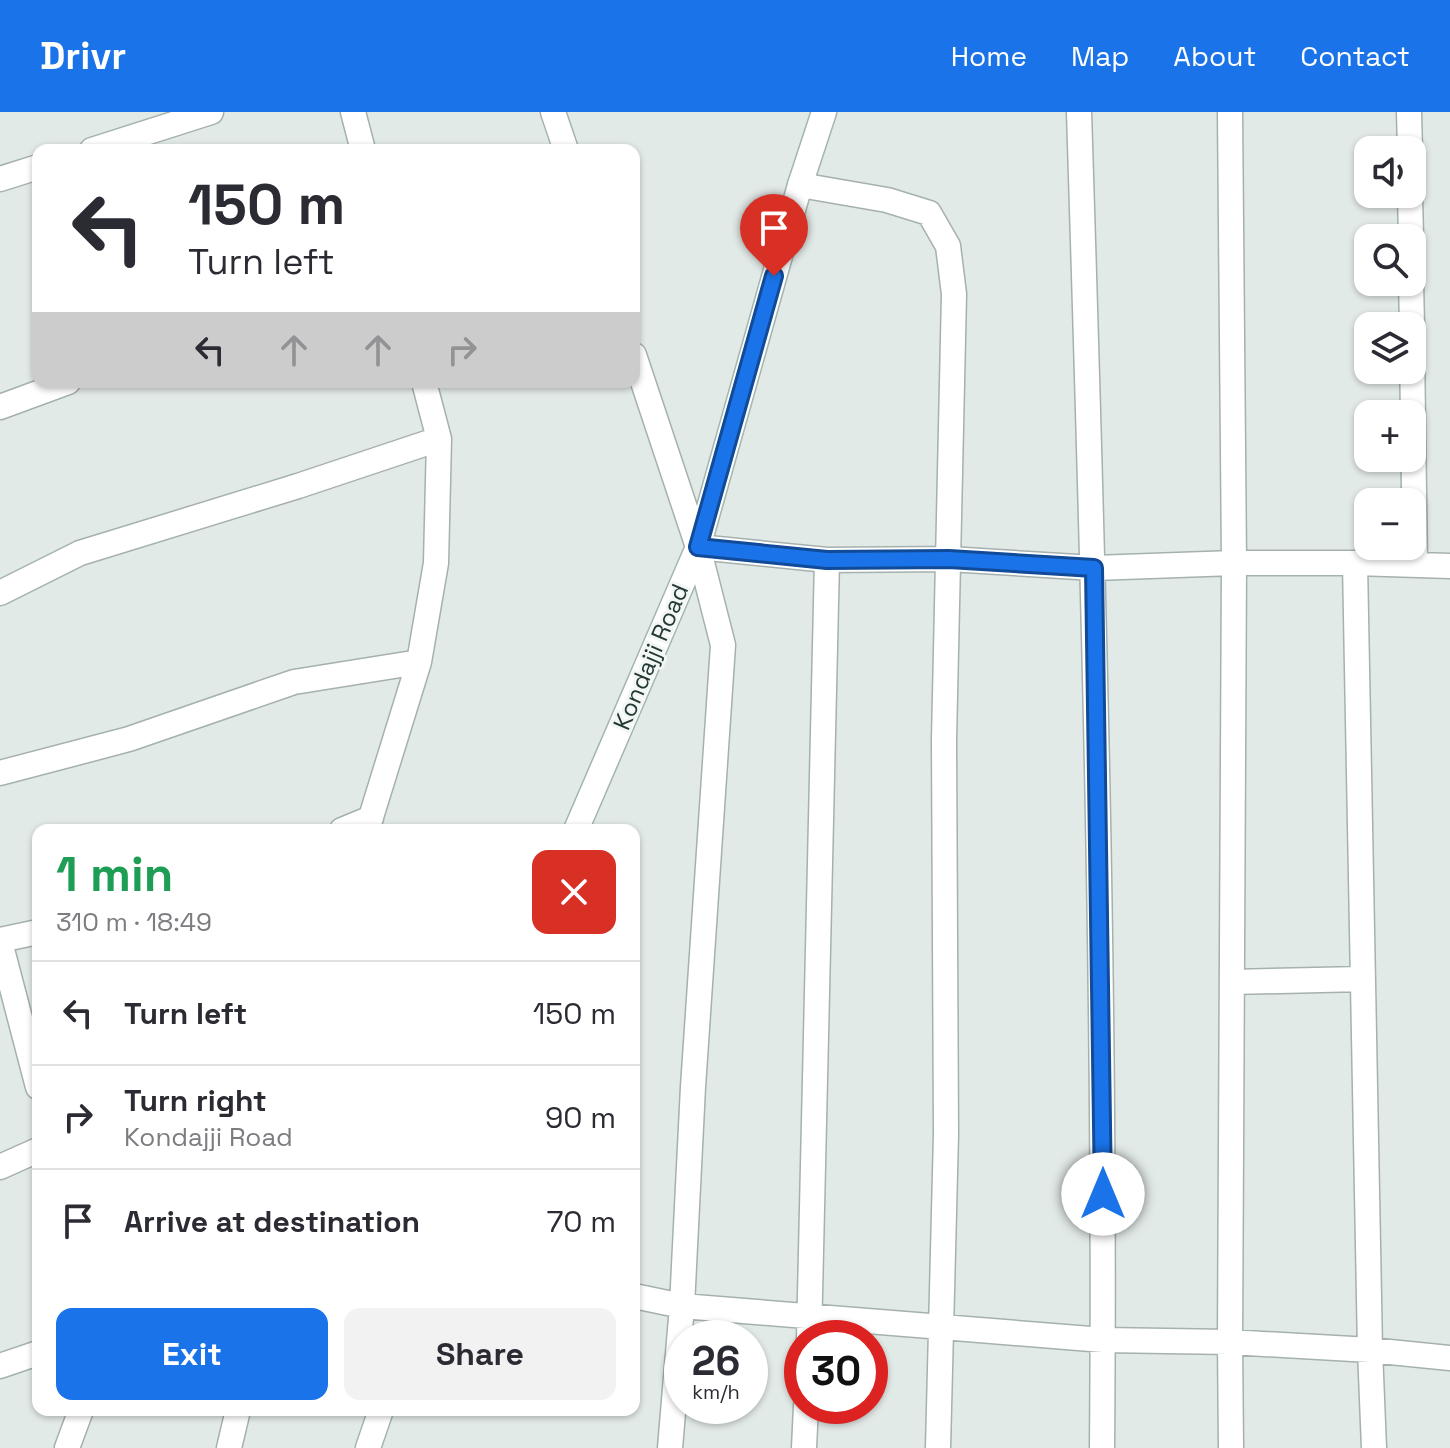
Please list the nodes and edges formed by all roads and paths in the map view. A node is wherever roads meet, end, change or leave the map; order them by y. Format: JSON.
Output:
{"nodes":[{"id":1,"x":211,"y":112,"type":"edge"},
{"id":2,"x":353,"y":112,"type":"edge"},
{"id":3,"x":553,"y":112,"type":"edge"},
{"id":4,"x":824,"y":112,"type":"edge"},
{"id":5,"x":1079,"y":112,"type":"edge"},
{"id":6,"x":1230,"y":112,"type":"edge"},
{"id":7,"x":1409,"y":112,"type":"edge"},
{"id":8,"x":1410,"y":136,"type":"edge"},
{"id":9,"x":111,"y":144,"type":"edge"},
{"id":10,"x":361,"y":144,"type":"edge"},
{"id":11,"x":564,"y":144,"type":"edge"},
{"id":12,"x":32,"y":169,"type":"edge"},
{"id":13,"x":0,"y":179,"type":"edge"},
{"id":14,"x":800,"y":185,"type":"junction"},
{"id":15,"x":640,"y":373,"type":"edge"},
{"id":16,"x":1413,"y":384,"type":"edge"},
{"id":17,"x":52,"y":388,"type":"edge"},
{"id":18,"x":426,"y":388,"type":"edge"},
{"id":19,"x":0,"y":407,"type":"edge"},
{"id":20,"x":439,"y":439,"type":"junction"},
{"id":21,"x":698,"y":547,"type":"junction"},
{"id":22,"x":949,"y":559,"type":"junction"},
{"id":23,"x":827,"y":560,"type":"junction"},
{"id":24,"x":1234,"y":563,"type":"junction"},
{"id":25,"x":1355,"y":563,"type":"junction"},
{"id":26,"x":1415,"y":564,"type":"junction"},
{"id":27,"x":1450,"y":566,"type":"edge"},
{"id":28,"x":1094,"y":568,"type":"junction"},
{"id":29,"x":0,"y":593,"type":"edge"},
{"id":30,"x":419,"y":662,"type":"junction"},
{"id":31,"x":0,"y":773,"type":"edge"},
{"id":32,"x":369,"y":824,"type":"edge"},
{"id":33,"x":579,"y":824,"type":"edge"},
{"id":34,"x":32,"y":933,"type":"edge"},
{"id":35,"x":0,"y":941,"type":"edge"},
{"id":36,"x":1362,"y":979,"type":"junction"},
{"id":37,"x":1232,"y":982,"type":"junction"},
{"id":38,"x":32,"y":1064,"type":"edge"},
{"id":39,"x":32,"y":1153,"type":"edge"},
{"id":40,"x":0,"y":1167,"type":"edge"},
{"id":41,"x":640,"y":1297,"type":"edge"},
{"id":42,"x":682,"y":1306,"type":"junction"},
{"id":43,"x":809,"y":1320,"type":"edge"},
{"id":44,"x":784,"y":1323,"type":"edge"},
{"id":45,"x":888,"y":1326,"type":"edge"},
{"id":46,"x":939,"y":1326,"type":"junction"},
{"id":47,"x":1103,"y":1340,"type":"junction"},
{"id":48,"x":1230,"y":1342,"type":"junction"},
{"id":49,"x":1370,"y":1350,"type":"junction"},
{"id":50,"x":32,"y":1355,"type":"edge"},
{"id":51,"x":1450,"y":1358,"type":"edge"},
{"id":52,"x":0,"y":1366,"type":"edge"},
{"id":53,"x":79,"y":1416,"type":"edge"},
{"id":54,"x":237,"y":1416,"type":"edge"},
{"id":55,"x":379,"y":1416,"type":"edge"},
{"id":56,"x":805,"y":1424,"type":"edge"},
{"id":57,"x":67,"y":1448,"type":"edge"},
{"id":58,"x":229,"y":1448,"type":"edge"},
{"id":59,"x":368,"y":1448,"type":"edge"},
{"id":60,"x":670,"y":1448,"type":"edge"},
{"id":61,"x":804,"y":1448,"type":"edge"},
{"id":62,"x":938,"y":1448,"type":"edge"},
{"id":63,"x":1102,"y":1448,"type":"edge"},
{"id":64,"x":1231,"y":1448,"type":"edge"},
{"id":65,"x":1374,"y":1448,"type":"edge"}],
"edges":[{"from":1,"to":9,"type":"street"},
{"from":2,"to":10,"type":"street"},
{"from":3,"to":11,"type":"street"},
{"from":4,"to":14,"type":"street","name":"Kondajji Road"},
{"from":5,"to":28,"type":"street"},
{"from":6,"to":24,"type":"street"},
{"from":7,"to":8,"type":"street"},
{"from":12,"to":13,"type":"street"},
{"from":14,"to":21,"type":"street","name":"Kondajji Road"},
{"from":14,"to":22,"type":"street"},
{"from":15,"to":21,"type":"street"},
{"from":16,"to":26,"type":"street"},
{"from":17,"to":19,"type":"street"},
{"from":18,"to":20,"type":"street"},
{"from":20,"to":29,"type":"street"},
{"from":20,"to":30,"type":"street"},
{"from":21,"to":23,"type":"street"},
{"from":21,"to":33,"type":"street","name":"Kondajji Road"},
{"from":21,"to":42,"type":"street"},
{"from":22,"to":23,"type":"street"},
{"from":22,"to":28,"type":"street"},
{"from":22,"to":46,"type":"street"},
{"from":23,"to":43,"type":"street"},
{"from":24,"to":25,"type":"street"},
{"from":24,"to":28,"type":"street"},
{"from":24,"to":37,"type":"street"},
{"from":25,"to":26,"type":"street"},
{"from":25,"to":36,"type":"street"},
{"from":26,"to":27,"type":"street"},
{"from":28,"to":47,"type":"street"},
{"from":30,"to":31,"type":"street"},
{"from":30,"to":32,"type":"street"},
{"from":34,"to":35,"type":"street"},
{"from":35,"to":38,"type":"street"},
{"from":36,"to":37,"type":"street"},
{"from":36,"to":49,"type":"street"},
{"from":37,"to":48,"type":"street"},
{"from":39,"to":40,"type":"street"},
{"from":41,"to":42,"type":"street"},
{"from":42,"to":44,"type":"street"},
{"from":42,"to":60,"type":"street"},
{"from":45,"to":46,"type":"street"},
{"from":46,"to":47,"type":"street"},
{"from":46,"to":62,"type":"street"},
{"from":47,"to":48,"type":"street"},
{"from":47,"to":63,"type":"street"},
{"from":48,"to":49,"type":"street"},
{"from":48,"to":64,"type":"street"},
{"from":49,"to":51,"type":"street"},
{"from":49,"to":65,"type":"street"},
{"from":50,"to":52,"type":"street"},
{"from":53,"to":57,"type":"street"},
{"from":54,"to":58,"type":"street"},
{"from":55,"to":59,"type":"street"},
{"from":56,"to":61,"type":"street"}]}
